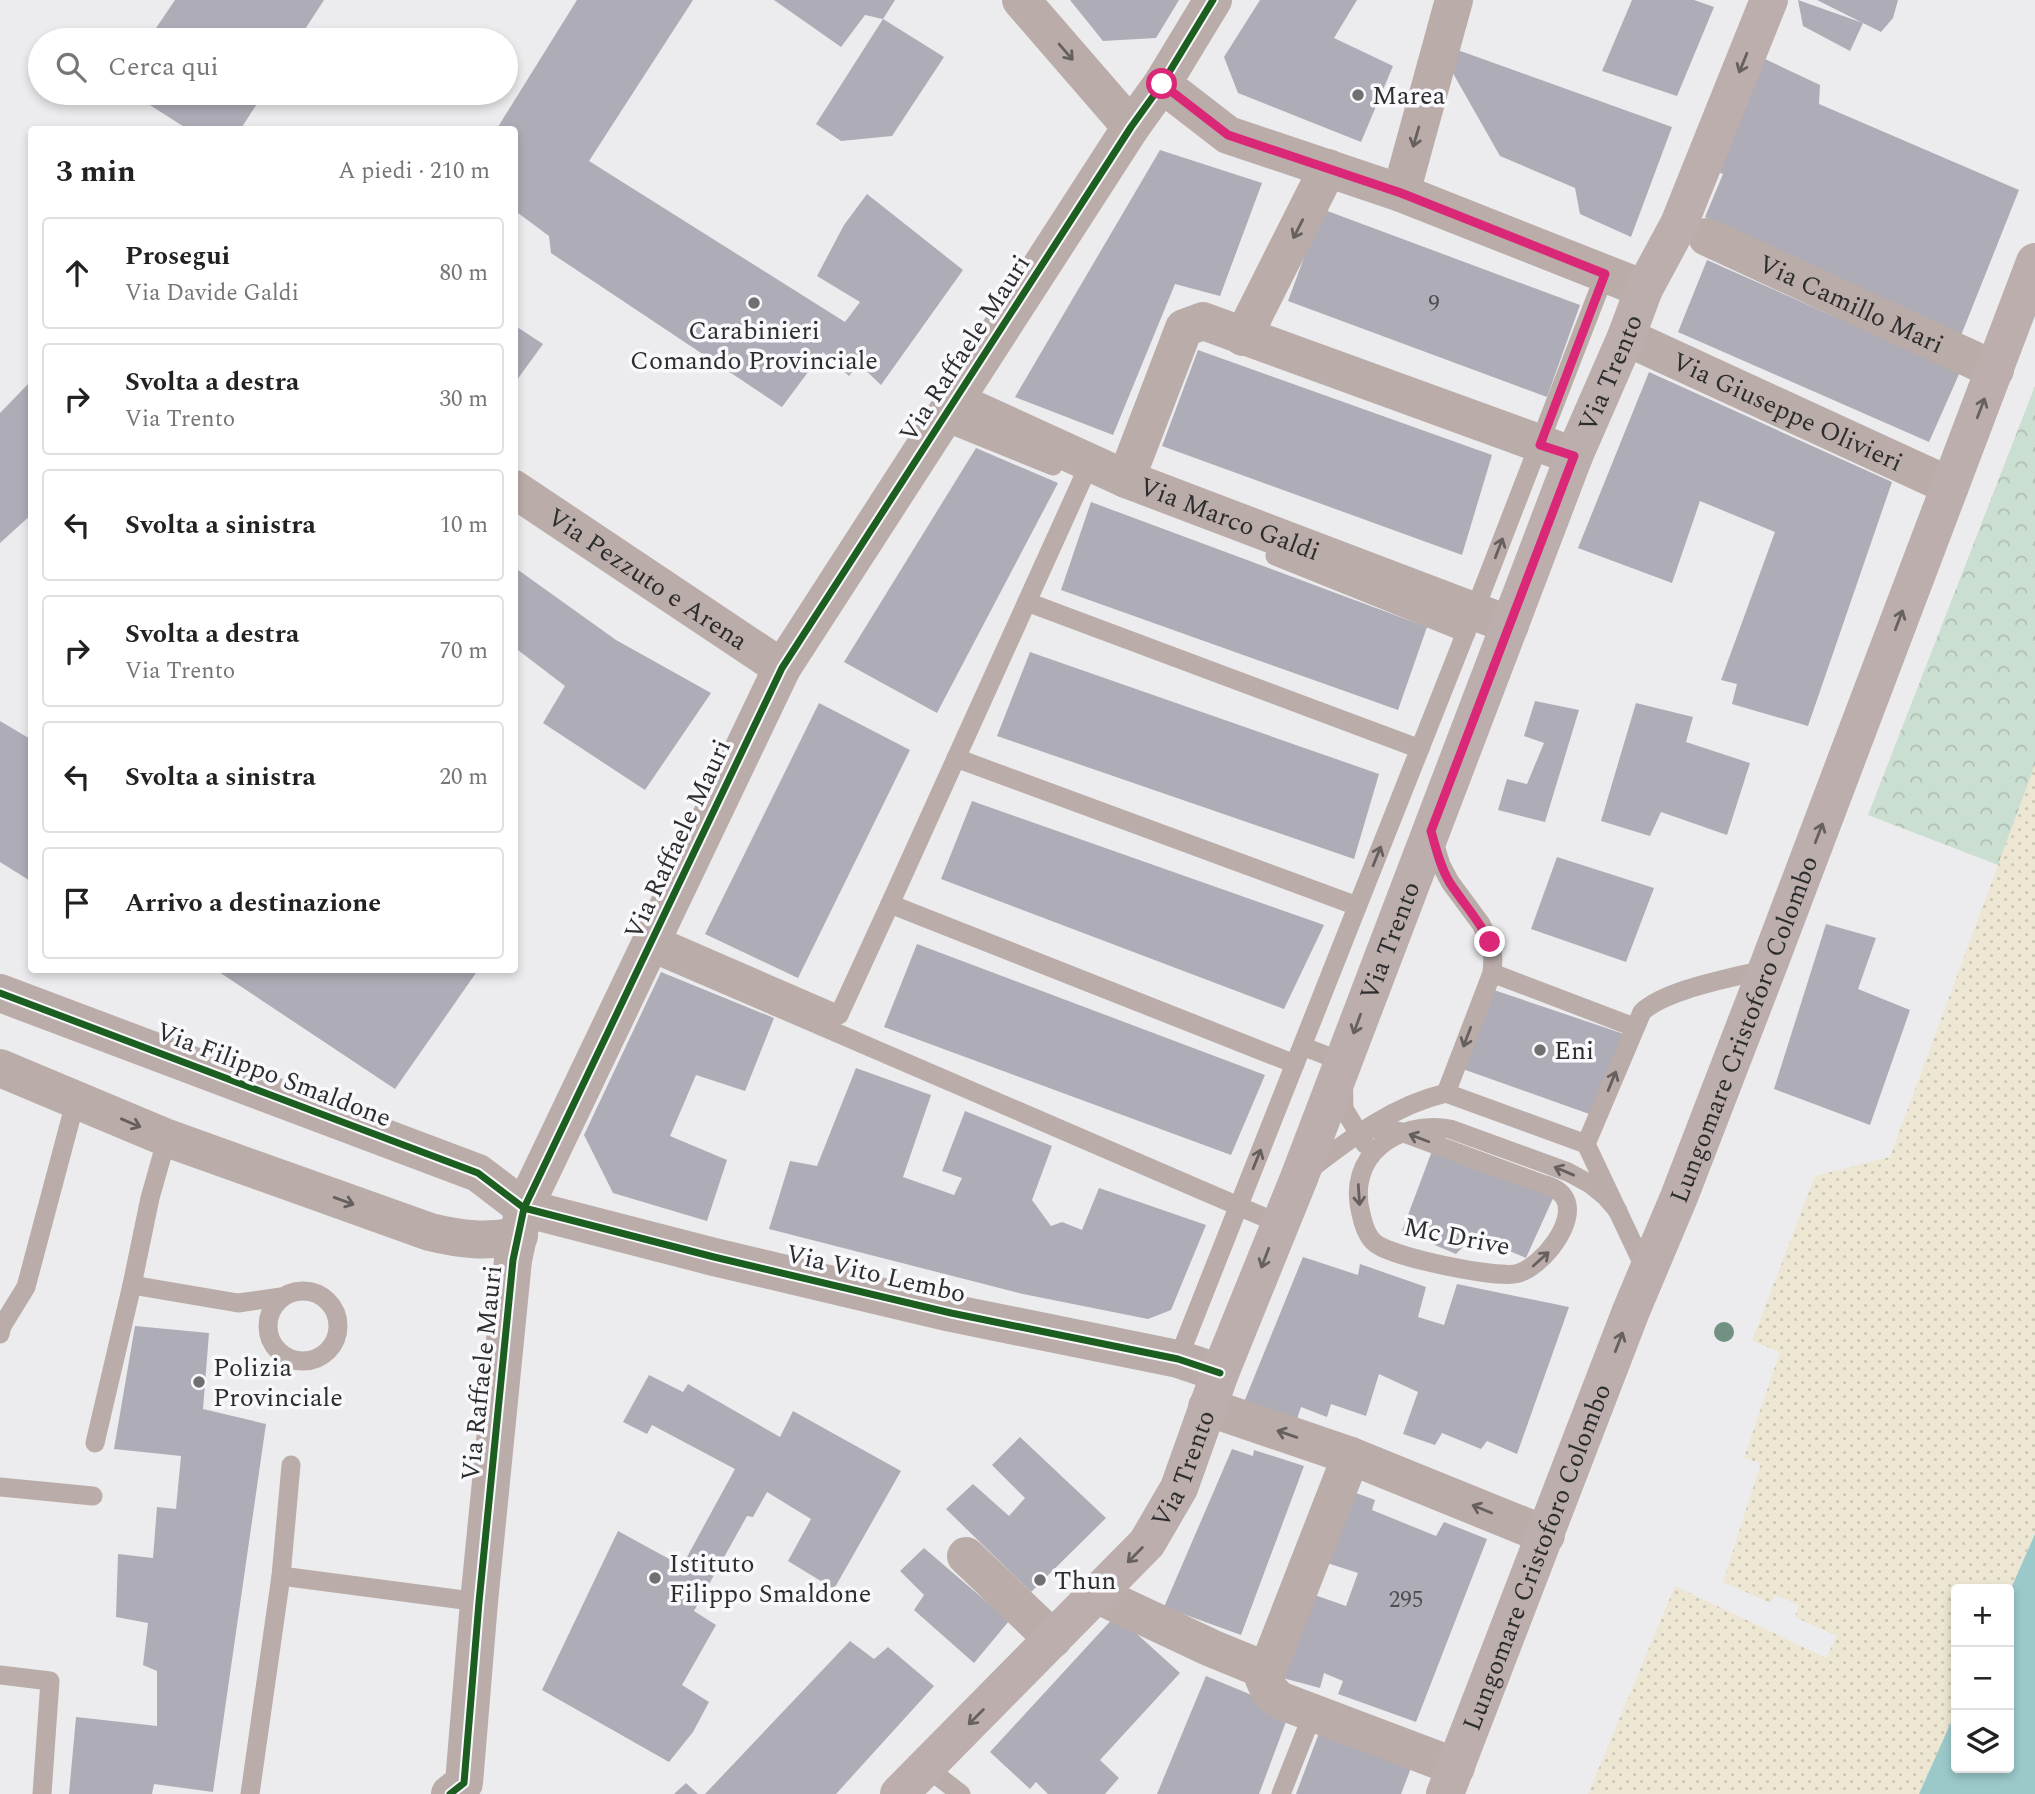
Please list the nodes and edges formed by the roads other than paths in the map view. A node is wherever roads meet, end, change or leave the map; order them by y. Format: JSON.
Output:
{"nodes":[{"id":1,"x":1021,"y":0,"type":"edge"},
{"id":2,"x":1213,"y":0,"type":"edge"},
{"id":3,"x":1454,"y":0,"type":"edge"},
{"id":4,"x":1769,"y":0,"type":"edge"},
{"id":5,"x":1162,"y":84,"type":"junction"},
{"id":6,"x":1131,"y":127,"type":"junction"},
{"id":7,"x":1328,"y":169,"type":"junction"},
{"id":8,"x":1401,"y":193,"type":"junction"},
{"id":9,"x":1707,"y":237,"type":"dead end"},
{"id":10,"x":2035,"y":262,"type":"edge"},
{"id":11,"x":1605,"y":274,"type":"junction"},
{"id":12,"x":1644,"y":289,"type":"junction"},
{"id":13,"x":1244,"y":337,"type":"junction"},
{"id":14,"x":1626,"y":337,"type":"junction"},
{"id":15,"x":1996,"y":370,"type":"junction"},
{"id":16,"x":949,"y":411,"type":"junction"},
{"id":17,"x":1557,"y":451,"type":"junction"},
{"id":18,"x":1083,"y":478,"type":"junction"},
{"id":19,"x":1126,"y":479,"type":"junction"},
{"id":20,"x":1950,"y":486,"type":"junction"},
{"id":21,"x":518,"y":492,"type":"edge"},
{"id":22,"x":1027,"y":602,"type":"junction"},
{"id":23,"x":1470,"y":622,"type":"junction"},
{"id":24,"x":1510,"y":625,"type":"junction"},
{"id":25,"x":782,"y":668,"type":"junction"},
{"id":26,"x":956,"y":758,"type":"junction"},
{"id":27,"x":1430,"y":766,"type":"junction"},
{"id":28,"x":1431,"y":831,"type":"junction"},
{"id":29,"x":890,"y":904,"type":"junction"},
{"id":30,"x":1375,"y":904,"type":"junction"},
{"id":31,"x":651,"y":943,"type":"junction"},
{"id":32,"x":1767,"y":969,"type":"junction"},
{"id":33,"x":1492,"y":973,"type":"junction"},
{"id":34,"x":0,"y":993,"type":"edge"},
{"id":35,"x":1634,"y":1027,"type":"junction"},
{"id":36,"x":1298,"y":1055,"type":"junction"},
{"id":37,"x":1343,"y":1062,"type":"junction"},
{"id":38,"x":0,"y":1068,"type":"edge"},
{"id":39,"x":1446,"y":1093,"type":"junction"},
{"id":40,"x":76,"y":1099,"type":"junction"},
{"id":41,"x":1359,"y":1132,"type":"junction"},
{"id":42,"x":1404,"y":1133,"type":"junction"},
{"id":43,"x":167,"y":1139,"type":"junction"},
{"id":44,"x":1586,"y":1144,"type":"junction"},
{"id":45,"x":1367,"y":1159,"type":"junction"},
{"id":46,"x":1299,"y":1178,"type":"junction"},
{"id":47,"x":1238,"y":1207,"type":"junction"},
{"id":48,"x":1618,"y":1211,"type":"junction"},
{"id":49,"x":522,"y":1222,"type":"junction"},
{"id":50,"x":1280,"y":1224,"type":"junction"},
{"id":51,"x":1647,"y":1272,"type":"junction"},
{"id":52,"x":132,"y":1286,"type":"junction"},
{"id":53,"x":281,"y":1297,"type":"dead end"},
{"id":54,"x":0,"y":1335,"type":"edge"},
{"id":55,"x":1178,"y":1359,"type":"junction"},
{"id":56,"x":1214,"y":1390,"type":"junction"},
{"id":57,"x":94,"y":1443,"type":"dead end"},
{"id":58,"x":1351,"y":1456,"type":"junction"},
{"id":59,"x":291,"y":1465,"type":"dead end"},
{"id":60,"x":0,"y":1487,"type":"edge"},
{"id":61,"x":93,"y":1496,"type":"dead end"},
{"id":62,"x":1546,"y":1535,"type":"junction"},
{"id":63,"x":966,"y":1556,"type":"dead end"},
{"id":64,"x":281,"y":1576,"type":"junction"},
{"id":65,"x":1096,"y":1594,"type":"junction"},
{"id":66,"x":479,"y":1602,"type":"junction"},
{"id":67,"x":1053,"y":1639,"type":"junction"},
{"id":68,"x":1267,"y":1671,"type":"junction"},
{"id":69,"x":0,"y":1675,"type":"edge"},
{"id":70,"x":1313,"y":1713,"type":"junction"},
{"id":71,"x":926,"y":1767,"type":"junction"},
{"id":72,"x":1450,"y":1780,"type":"edge"},
{"id":73,"x":463,"y":1790,"type":"edge"},
{"id":74,"x":42,"y":1794,"type":"edge"},
{"id":75,"x":250,"y":1794,"type":"edge"},
{"id":76,"x":899,"y":1794,"type":"edge"},
{"id":77,"x":961,"y":1794,"type":"edge"},
{"id":78,"x":1281,"y":1794,"type":"edge"}],
"edges":[{"from":1,"to":6,"type":"street","one_way":true},
{"from":2,"to":5,"type":"street","name":"Via Raffaele Mauri"},
{"from":3,"to":8,"type":"street","one_way":true},
{"from":4,"to":12,"type":"main road","name":"Via Trento","one_way":true},
{"from":5,"to":6,"type":"street","name":"Via Raffaele Mauri"},
{"from":5,"to":7,"type":"street"},
{"from":6,"to":16,"type":"street","name":"Via Raffaele Mauri"},
{"from":7,"to":8,"type":"street"},
{"from":7,"to":13,"type":"street","one_way":true},
{"from":8,"to":11,"type":"street"},
{"from":9,"to":15,"type":"street","name":"Via Camillo Mari"},
{"from":10,"to":15,"type":"main road","name":"Lungomare Cristoforo Colombo"},
{"from":11,"to":12,"type":"street"},
{"from":11,"to":17,"type":"lane","name":"Via Trento"},
{"from":12,"to":14,"type":"main road","name":"Via Trento"},
{"from":13,"to":17,"type":"street"},
{"from":13,"to":19,"type":"street"},
{"from":14,"to":17,"type":"main road","name":"Via Trento"},
{"from":14,"to":20,"type":"street","name":"Via Giuseppe Olivieri"},
{"from":20,"to":15,"type":"main road","name":"Lungomare Cristoforo Colombo","one_way":true},
{"from":16,"to":18,"type":"lane"},
{"from":16,"to":19,"type":"street","name":"Via Marco Galdi"},
{"from":16,"to":25,"type":"street","name":"Via Raffaele Mauri"},
{"from":23,"to":17,"type":"lane","name":"Via Trento","one_way":true},
{"from":17,"to":24,"type":"main road","name":"Via Trento"},
{"from":18,"to":22,"type":"lane"},
{"from":18,"to":23,"type":"lane"},
{"from":19,"to":23,"type":"street","name":"Via Marco Galdi"},
{"from":32,"to":20,"type":"main road","name":"Lungomare Cristoforo Colombo","one_way":true},
{"from":21,"to":25,"type":"street","name":"Via Pezzuto e Arena"},
{"from":22,"to":26,"type":"lane"},
{"from":22,"to":27,"type":"lane"},
{"from":23,"to":24,"type":"street","name":"Via Marco Galdi"},
{"from":23,"to":27,"type":"lane","name":"Via Trento"},
{"from":24,"to":27,"type":"main road","name":"Via Trento"},
{"from":25,"to":31,"type":"street","name":"Via Raffaele Mauri"},
{"from":26,"to":29,"type":"lane"},
{"from":26,"to":30,"type":"lane"},
{"from":27,"to":28,"type":"main road","name":"Via Trento"},
{"from":30,"to":27,"type":"lane","name":"Via Trento","one_way":true},
{"from":28,"to":30,"type":"main road","name":"Via Trento"},
{"from":28,"to":33,"type":"lane"},
{"from":29,"to":31,"type":"lane"},
{"from":29,"to":36,"type":"lane"},
{"from":30,"to":36,"type":"lane","name":"Via Trento"},
{"from":30,"to":37,"type":"main road","name":"Via Trento","one_way":true},
{"from":31,"to":47,"type":"lane"},
{"from":31,"to":49,"type":"street","name":"Via Raffaele Mauri"},
{"from":32,"to":35,"type":"lane"},
{"from":32,"to":51,"type":"main road","name":"Lungomare Cristoforo Colombo"},
{"from":33,"to":35,"type":"lane"},
{"from":33,"to":39,"type":"lane","one_way":true},
{"from":34,"to":49,"type":"street","name":"Via Filippo Smaldone"},
{"from":44,"to":35,"type":"lane","one_way":true},
{"from":36,"to":37,"type":"lane"},
{"from":47,"to":36,"type":"lane","name":"Via Trento","one_way":true},
{"from":37,"to":41,"type":"lane"},
{"from":37,"to":46,"type":"main road","name":"Via Trento"},
{"from":38,"to":40,"type":"street"},
{"from":39,"to":41,"type":"lane"},
{"from":39,"to":44,"type":"lane"},
{"from":40,"to":43,"type":"street","one_way":true},
{"from":40,"to":54,"type":"lane"},
{"from":41,"to":42,"type":"lane","name":"Mc Drive"},
{"from":41,"to":45,"type":"lane"},
{"from":41,"to":46,"type":"lane"},
{"from":42,"to":45,"type":"lane","name":"Mc Drive"},
{"from":45,"to":42,"type":"lane","name":"Mc Drive","one_way":true},
{"from":48,"to":42,"type":"lane","name":"Mc Drive","one_way":true},
{"from":43,"to":49,"type":"street","one_way":true},
{"from":43,"to":52,"type":"lane"},
{"from":44,"to":48,"type":"lane"},
{"from":46,"to":50,"type":"main road","name":"Via Trento"},
{"from":47,"to":50,"type":"lane"},
{"from":47,"to":55,"type":"lane","name":"Via Trento"},
{"from":48,"to":51,"type":"lane"},
{"from":49,"to":55,"type":"street","name":"Via Vito Lembo"},
{"from":49,"to":66,"type":"street","name":"Via Raffaele Mauri"},
{"from":50,"to":56,"type":"main road","name":"Via Trento","one_way":true},
{"from":62,"to":51,"type":"main road","name":"Lungomare Cristoforo Colombo","one_way":true},
{"from":52,"to":53,"type":"lane"},
{"from":52,"to":57,"type":"lane"},
{"from":55,"to":56,"type":"street","name":"Via Vito Lembo"},
{"from":58,"to":56,"type":"street","name":"Via Vito Lembo","one_way":true},
{"from":56,"to":65,"type":"main road","name":"Via Trento","one_way":true},
{"from":62,"to":58,"type":"street","name":"Via Vito Lembo","one_way":true},
{"from":58,"to":68,"type":"street"},
{"from":59,"to":64,"type":"lane"},
{"from":60,"to":61,"type":"lane"},
{"from":62,"to":72,"type":"main road","name":"Lungomare Cristoforo Colombo"},
{"from":63,"to":67,"type":"street"},
{"from":64,"to":66,"type":"lane"},
{"from":64,"to":75,"type":"lane"},
{"from":65,"to":67,"type":"main road","name":"Via Trento"},
{"from":65,"to":68,"type":"street"},
{"from":66,"to":73,"type":"street","name":"Via Raffaele Mauri"},
{"from":67,"to":71,"type":"main road","name":"Via Trento","one_way":true},
{"from":68,"to":70,"type":"street"},
{"from":69,"to":74,"type":"lane"},
{"from":70,"to":72,"type":"street"},
{"from":70,"to":78,"type":"lane"},
{"from":71,"to":76,"type":"main road","name":"Via Trento"},
{"from":71,"to":77,"type":"lane"}]}
